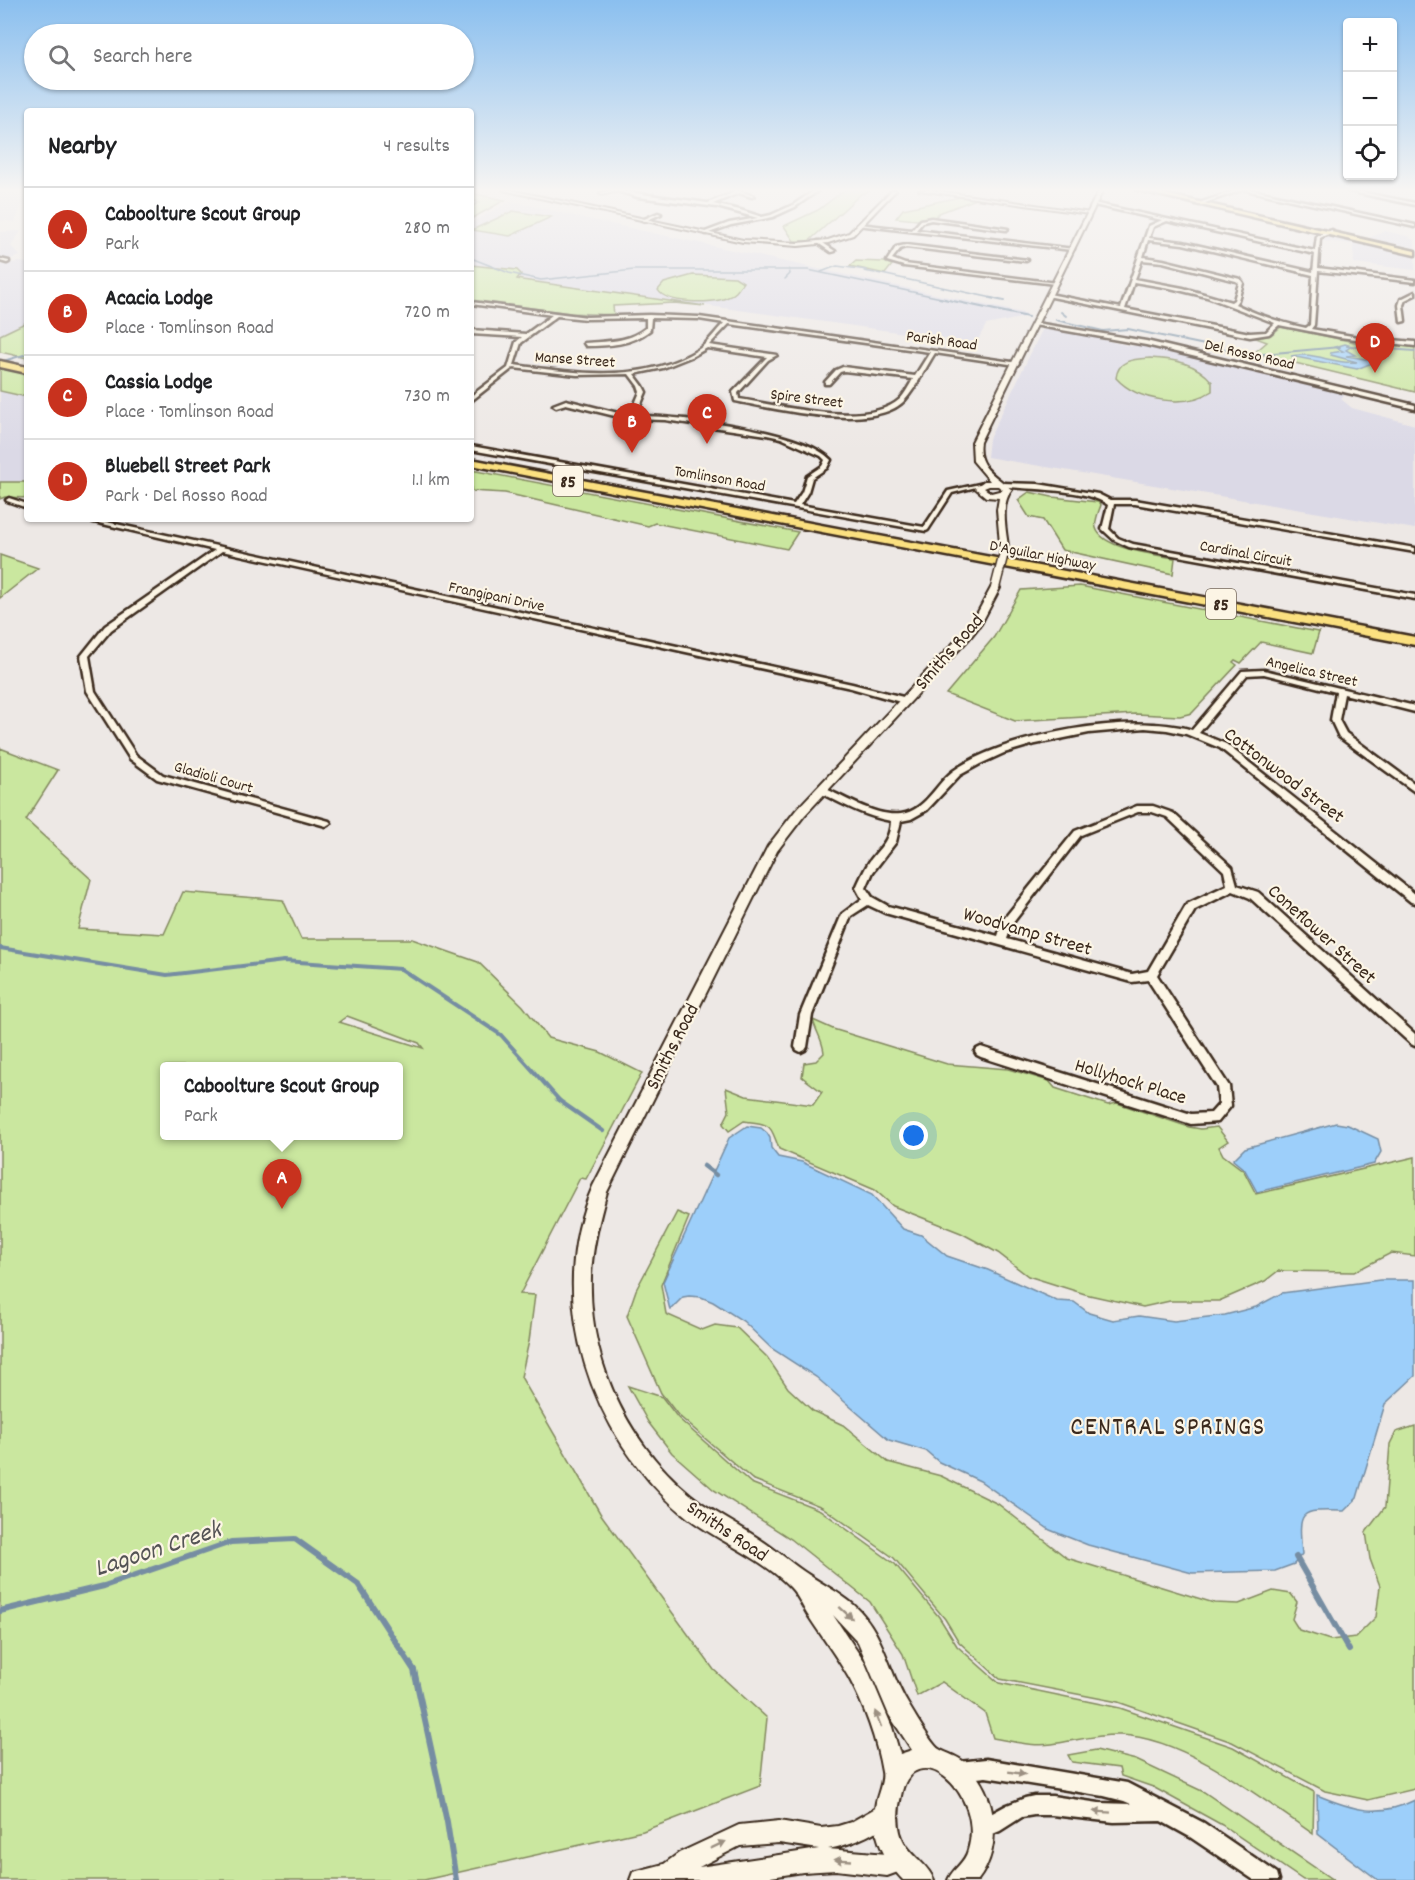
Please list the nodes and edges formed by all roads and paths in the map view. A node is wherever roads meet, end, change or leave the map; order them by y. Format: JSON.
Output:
{"nodes":[{"id":1,"x":985,"y":278,"type":"edge"},
{"id":2,"x":1015,"y":278,"type":"edge"},
{"id":3,"x":1058,"y":278,"type":"edge"},
{"id":4,"x":1229,"y":278,"type":"edge"},
{"id":5,"x":1315,"y":278,"type":"edge"},
{"id":6,"x":1382,"y":278,"type":"edge"},
{"id":7,"x":1133,"y":280,"type":"joint"},
{"id":8,"x":1415,"y":281,"type":"edge"},
{"id":9,"x":1055,"y":283,"type":"junction"},
{"id":10,"x":982,"y":284,"type":"dead end"},
{"id":11,"x":1415,"y":293,"type":"edge"},
{"id":12,"x":1049,"y":295,"type":"junction"},
{"id":13,"x":474,"y":303,"type":"edge"},
{"id":14,"x":1232,"y":304,"type":"junction"},
{"id":15,"x":1123,"y":308,"type":"junction"},
{"id":16,"x":555,"y":315,"type":"junction"},
{"id":17,"x":649,"y":316,"type":"junction"},
{"id":18,"x":1403,"y":321,"type":"dead end"},
{"id":19,"x":728,"y":322,"type":"junction"},
{"id":20,"x":1278,"y":322,"type":"junction"},
{"id":21,"x":1036,"y":323,"type":"junction"},
{"id":22,"x":1308,"y":329,"type":"junction"},
{"id":23,"x":474,"y":332,"type":"edge"},
{"id":24,"x":526,"y":336,"type":"junction"},
{"id":25,"x":586,"y":344,"type":"dead end"},
{"id":26,"x":1415,"y":344,"type":"edge"},
{"id":27,"x":705,"y":346,"type":"junction"},
{"id":28,"x":934,"y":351,"type":"junction"},
{"id":29,"x":2,"y":362,"type":"edge"},
{"id":30,"x":1016,"y":363,"type":"junction"},
{"id":31,"x":24,"y":366,"type":"edge"},
{"id":32,"x":512,"y":366,"type":"junction"},
{"id":33,"x":631,"y":374,"type":"junction"},
{"id":34,"x":915,"y":378,"type":"junction"},
{"id":35,"x":827,"y":383,"type":"dead end"},
{"id":36,"x":474,"y":397,"type":"edge"},
{"id":37,"x":556,"y":405,"type":"dead end"},
{"id":38,"x":1415,"y":408,"type":"edge"},
{"id":39,"x":641,"y":418,"type":"junction"},
{"id":40,"x":474,"y":449,"type":"edge"},
{"id":41,"x":474,"y":465,"type":"edge"},
{"id":42,"x":982,"y":470,"type":"junction"},
{"id":43,"x":1004,"y":488,"type":"junction"},
{"id":44,"x":984,"y":489,"type":"junction"},
{"id":45,"x":9,"y":501,"type":"dead end"},
{"id":46,"x":1109,"y":502,"type":"junction"},
{"id":47,"x":797,"y":504,"type":"junction"},
{"id":48,"x":24,"y":505,"type":"edge"},
{"id":49,"x":1001,"y":510,"type":"junction"},
{"id":50,"x":98,"y":522,"type":"edge"},
{"id":51,"x":221,"y":549,"type":"junction"},
{"id":52,"x":1415,"y":550,"type":"edge"},
{"id":53,"x":1415,"y":597,"type":"edge"},
{"id":54,"x":1415,"y":641,"type":"edge"},
{"id":55,"x":1340,"y":691,"type":"junction"},
{"id":56,"x":904,"y":700,"type":"junction"},
{"id":57,"x":1415,"y":710,"type":"edge"},
{"id":58,"x":1194,"y":733,"type":"junction"},
{"id":59,"x":1415,"y":789,"type":"edge"},
{"id":60,"x":821,"y":790,"type":"junction"},
{"id":61,"x":896,"y":819,"type":"junction"},
{"id":62,"x":326,"y":823,"type":"dead end"},
{"id":63,"x":1232,"y":887,"type":"junction"},
{"id":64,"x":1415,"y":899,"type":"edge"},
{"id":65,"x":868,"y":900,"type":"junction"},
{"id":66,"x":1002,"y":940,"type":"junction"},
{"id":67,"x":1151,"y":975,"type":"junction"},
{"id":68,"x":1415,"y":1041,"type":"edge"},
{"id":69,"x":801,"y":1047,"type":"dead end"},
{"id":70,"x":981,"y":1052,"type":"dead end"},
{"id":71,"x":798,"y":1581,"type":"junction"},
{"id":72,"x":930,"y":1756,"type":"junction"},
{"id":73,"x":959,"y":1771,"type":"junction"},
{"id":74,"x":895,"y":1775,"type":"junction"},
{"id":75,"x":886,"y":1812,"type":"junction"},
{"id":76,"x":1160,"y":1812,"type":"junction"},
{"id":77,"x":984,"y":1829,"type":"junction"},
{"id":78,"x":901,"y":1860,"type":"junction"},
{"id":79,"x":668,"y":1874,"type":"junction"},
{"id":80,"x":969,"y":1876,"type":"edge"},
{"id":81,"x":640,"y":1880,"type":"edge"},
{"id":82,"x":922,"y":1880,"type":"edge"},
{"id":83,"x":1270,"y":1880,"type":"edge"}],
"edges":[{"from":1,"to":10,"type":"street"},
{"from":2,"to":9,"type":"street"},
{"from":3,"to":9,"type":"main road"},
{"from":4,"to":14,"type":"street"},
{"from":5,"to":22,"type":"street"},
{"from":6,"to":8,"type":"street"},
{"from":7,"to":14,"type":"street"},
{"from":7,"to":15,"type":"street"},
{"from":9,"to":12,"type":"main road"},
{"from":11,"to":18,"type":"street"},
{"from":12,"to":15,"type":"street"},
{"from":12,"to":21,"type":"main road"},
{"from":13,"to":16,"type":"street","name":"Parish Road"},
{"from":14,"to":20,"type":"street"},
{"from":15,"to":20,"type":"street"},
{"from":16,"to":17,"type":"street","name":"Parish Road"},
{"from":16,"to":24,"type":"street"},
{"from":17,"to":19,"type":"street","name":"Parish Road"},
{"from":17,"to":25,"type":"street"},
{"from":19,"to":27,"type":"street","name":"Manse Street"},
{"from":19,"to":28,"type":"street","name":"Parish Road"},
{"from":20,"to":22,"type":"street"},
{"from":21,"to":30,"type":"main road"},
{"from":21,"to":38,"type":"street","name":"Del Rosso Road"},
{"from":22,"to":26,"type":"street"},
{"from":23,"to":24,"type":"street"},
{"from":24,"to":32,"type":"street"},
{"from":27,"to":33,"type":"street","name":"Manse Street"},
{"from":27,"to":34,"type":"street","name":"Spire Street"},
{"from":28,"to":30,"type":"street","name":"Parish Road"},
{"from":28,"to":34,"type":"street","name":"Spire Street"},
{"from":29,"to":31,"type":"highway"},
{"from":30,"to":42,"type":"main road"},
{"from":32,"to":33,"type":"street","name":"Manse Street"},
{"from":32,"to":36,"type":"street"},
{"from":33,"to":39,"type":"street"},
{"from":34,"to":35,"type":"street"},
{"from":37,"to":39,"type":"street"},
{"from":39,"to":47,"type":"street"},
{"from":40,"to":47,"type":"street","name":"Tomlinson Road"},
{"from":41,"to":54,"type":"highway","name":"D'Aguilar Highway","number":"85"},
{"from":42,"to":43,"type":"main road"},
{"from":42,"to":44,"type":"main road"},
{"from":43,"to":44,"type":"main road"},
{"from":43,"to":46,"type":"street","name":"Cardinal Circuit"},
{"from":43,"to":49,"type":"main road","name":"Smiths Road"},
{"from":44,"to":47,"type":"street","name":"Tomlinson Road"},
{"from":44,"to":49,"type":"main road"},
{"from":45,"to":48,"type":"street"},
{"from":46,"to":52,"type":"street","name":"Cardinal Circuit"},
{"from":46,"to":53,"type":"street","name":"Cardinal Circuit"},
{"from":49,"to":56,"type":"main road","name":"Smiths Road","bridge":true},
{"from":50,"to":51,"type":"street","name":"Frangipani Drive"},
{"from":51,"to":56,"type":"street","name":"Frangipani Drive"},
{"from":51,"to":62,"type":"street","name":"Gladioli Court"},
{"from":55,"to":57,"type":"street","name":"Angelica Street"},
{"from":55,"to":58,"type":"street","name":"Angelica Street"},
{"from":55,"to":59,"type":"street"},
{"from":56,"to":60,"type":"main road","name":"Smiths Road"},
{"from":58,"to":61,"type":"street","name":"Cottonwood Street"},
{"from":58,"to":64,"type":"street","name":"Cottonwood Street"},
{"from":60,"to":61,"type":"street"},
{"from":60,"to":71,"type":"main road","name":"Smiths Road"},
{"from":61,"to":65,"type":"street"},
{"from":63,"to":66,"type":"street"},
{"from":63,"to":67,"type":"street"},
{"from":63,"to":68,"type":"street","name":"Coneflower Street"},
{"from":65,"to":66,"type":"street","name":"Woodvamp Street"},
{"from":65,"to":69,"type":"street"},
{"from":66,"to":67,"type":"street","name":"Woodvamp Street"},
{"from":67,"to":70,"type":"street","name":"Hollyhock Place"},
{"from":71,"to":72,"type":"main road","name":"Smiths Road","one_way":true},
{"from":74,"to":71,"type":"main road","name":"Smiths Road","one_way":true},
{"from":72,"to":73,"type":"main road"},
{"from":72,"to":74,"type":"main road"},
{"from":73,"to":76,"type":"street","one_way":true},
{"from":73,"to":77,"type":"main road"},
{"from":74,"to":75,"type":"main road"},
{"from":75,"to":78,"type":"main road"},
{"from":79,"to":75,"type":"street","one_way":true},
{"from":76,"to":77,"type":"street","one_way":true},
{"from":76,"to":83,"type":"street"},
{"from":77,"to":80,"type":"main road"},
{"from":78,"to":79,"type":"street","one_way":true},
{"from":78,"to":82,"type":"main road"},
{"from":79,"to":81,"type":"street"}]}
